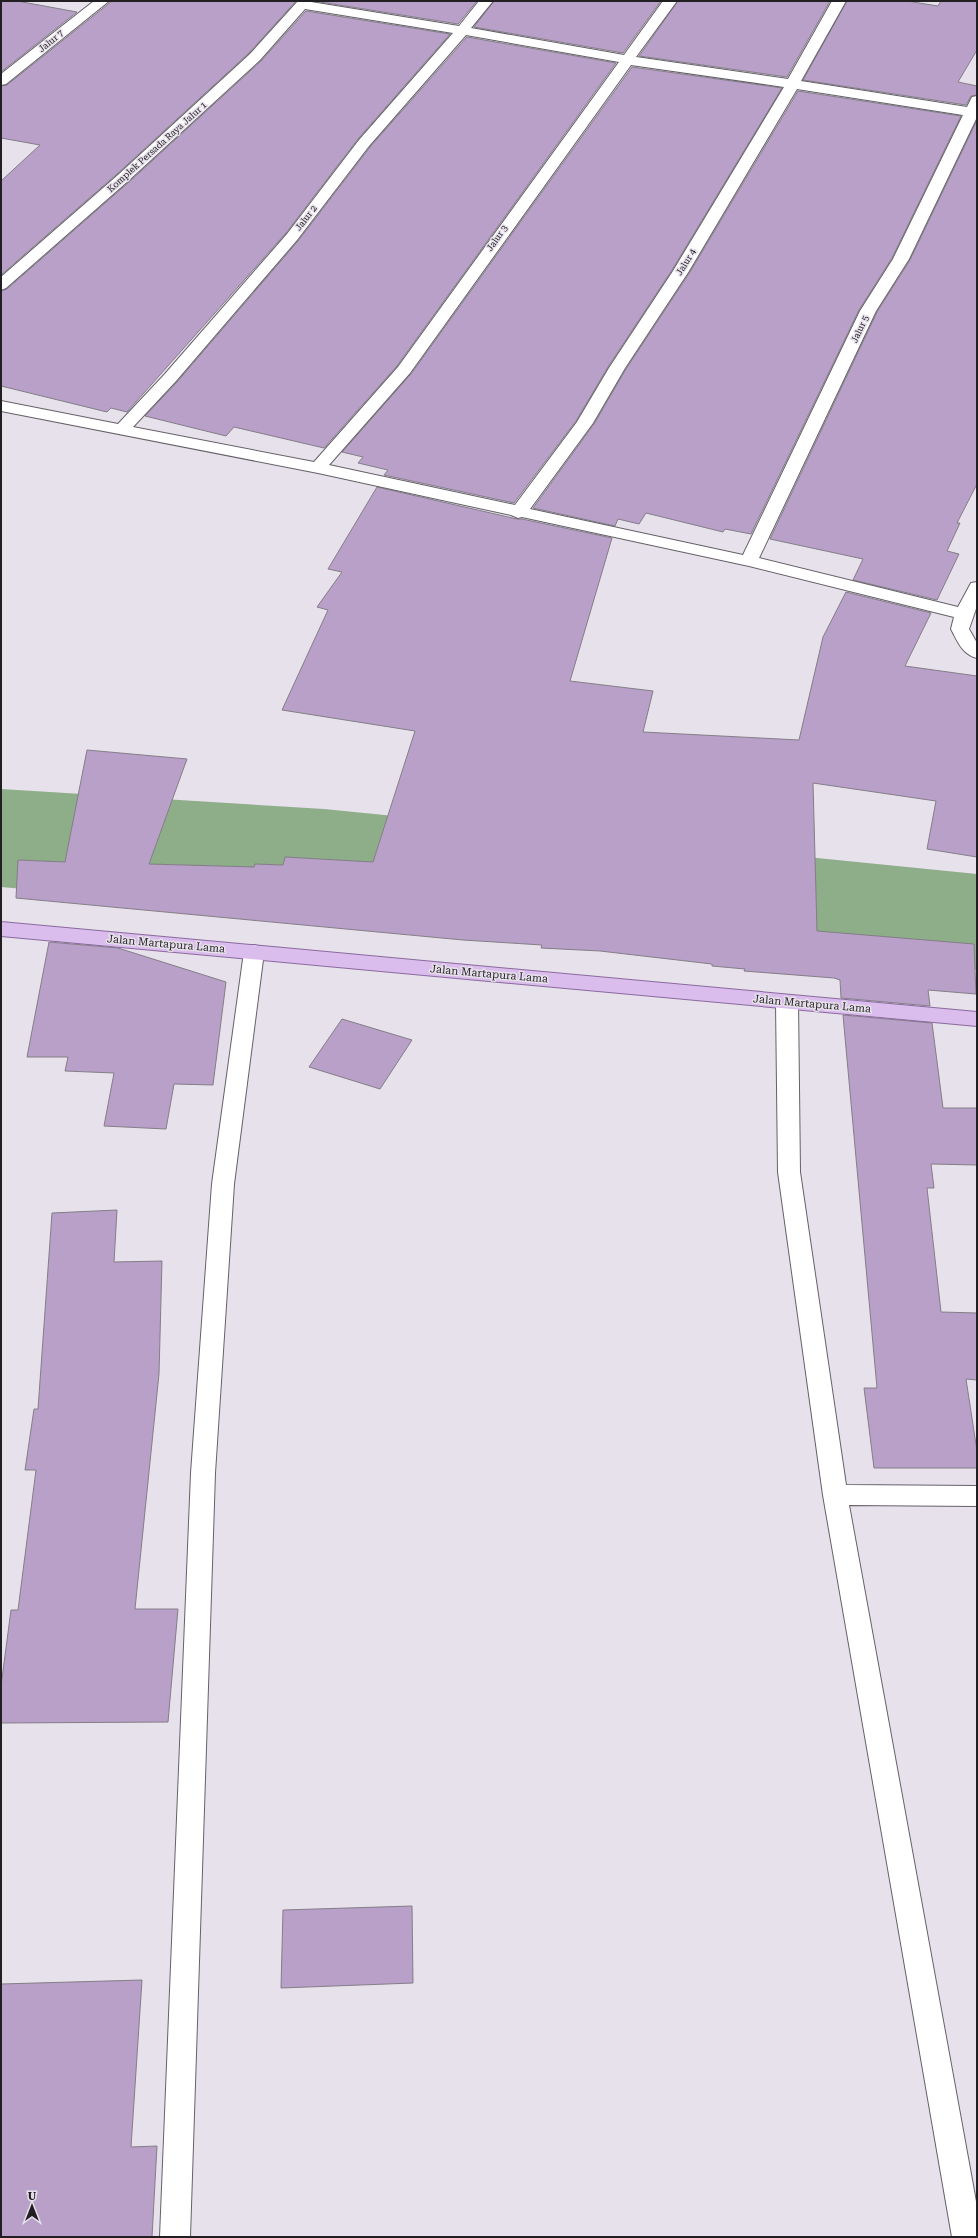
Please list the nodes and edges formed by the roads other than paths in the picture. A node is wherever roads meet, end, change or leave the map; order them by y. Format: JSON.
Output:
{"nodes":[{"id":1,"x":81,"y":1,"type":"edge"},
{"id":2,"x":486,"y":1,"type":"edge"},
{"id":3,"x":670,"y":1,"type":"edge"},
{"id":4,"x":839,"y":1,"type":"edge"},
{"id":5,"x":100,"y":3,"type":"edge"},
{"id":6,"x":304,"y":3,"type":"edge"},
{"id":7,"x":462,"y":30,"type":"junction"},
{"id":8,"x":628,"y":60,"type":"junction"},
{"id":9,"x":1,"y":81,"type":"edge"},
{"id":10,"x":791,"y":85,"type":"junction"},
{"id":11,"x":975,"y":108,"type":"edge"},
{"id":12,"x":1,"y":285,"type":"edge"},
{"id":13,"x":1,"y":406,"type":"edge"},
{"id":14,"x":121,"y":430,"type":"junction"},
{"id":15,"x":318,"y":468,"type":"junction"},
{"id":16,"x":518,"y":513,"type":"junction"},
{"id":17,"x":748,"y":561,"type":"junction"},
{"id":18,"x":977,"y":587,"type":"edge"},
{"id":19,"x":964,"y":614,"type":"junction"},
{"id":20,"x":977,"y":652,"type":"edge"},
{"id":21,"x":1,"y":929,"type":"edge"},
{"id":22,"x":254,"y":952,"type":"junction"},
{"id":23,"x":788,"y":1002,"type":"junction"},
{"id":24,"x":977,"y":1019,"type":"edge"},
{"id":25,"x":835,"y":1495,"type":"junction"},
{"id":26,"x":977,"y":1496,"type":"edge"},
{"id":27,"x":176,"y":2237,"type":"edge"},
{"id":28,"x":967,"y":2237,"type":"edge"}],
"edges":[{"from":1,"to":5,"type":"street"},
{"from":2,"to":7,"type":"street","name":"Jalur 2"},
{"from":3,"to":8,"type":"street","name":"Jalur 3"},
{"from":4,"to":10,"type":"street","name":"Jalur 4"},
{"from":5,"to":9,"type":"street","name":"Jalur 7"},
{"from":6,"to":7,"type":"street"},
{"from":6,"to":12,"type":"street","name":"Komplek Persada Raya Jalur 1"},
{"from":7,"to":8,"type":"street"},
{"from":7,"to":14,"type":"street","name":"Jalur 2"},
{"from":8,"to":10,"type":"street"},
{"from":8,"to":15,"type":"street","name":"Jalur 3"},
{"from":10,"to":11,"type":"street"},
{"from":10,"to":16,"type":"street","name":"Jalur 4"},
{"from":11,"to":17,"type":"street","name":"Jalur 5"},
{"from":13,"to":14,"type":"street"},
{"from":14,"to":15,"type":"street"},
{"from":15,"to":16,"type":"street"},
{"from":16,"to":17,"type":"street"},
{"from":17,"to":19,"type":"street"},
{"from":18,"to":19,"type":"street"},
{"from":19,"to":20,"type":"street"},
{"from":21,"to":22,"type":"main road","name":"Jalan Martapura Lama"},
{"from":22,"to":23,"type":"main road","name":"Jalan Martapura Lama"},
{"from":22,"to":27,"type":"street"},
{"from":23,"to":24,"type":"main road","name":"Jalan Martapura Lama"},
{"from":23,"to":25,"type":"street"},
{"from":25,"to":26,"type":"street"},
{"from":25,"to":28,"type":"street"}]}
